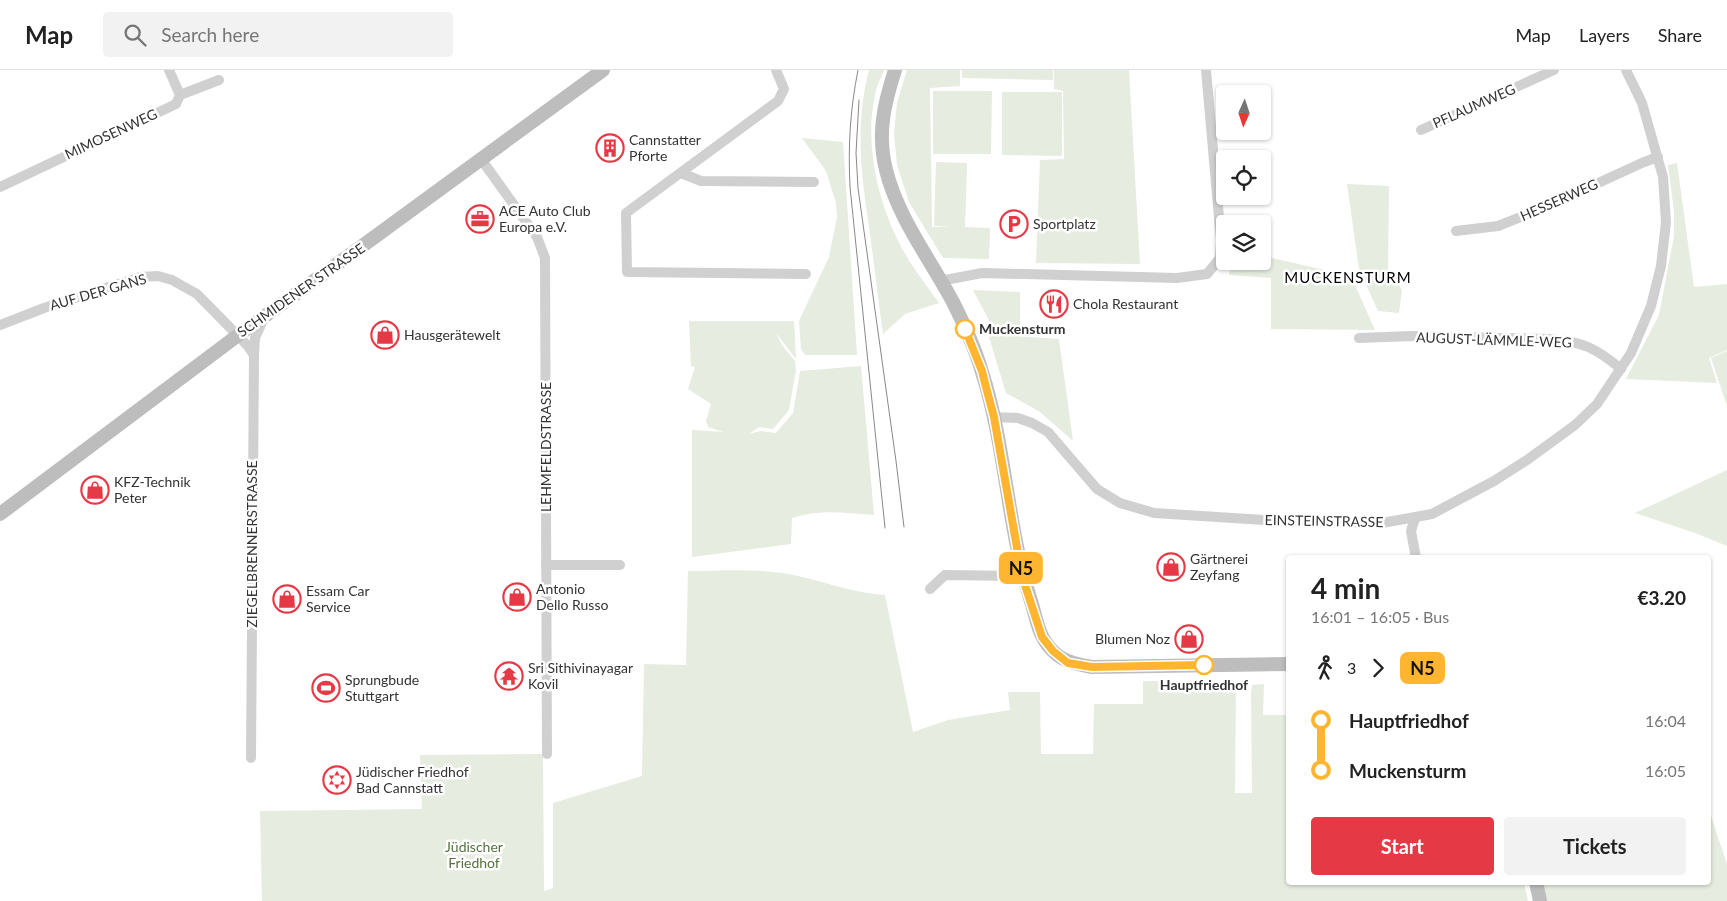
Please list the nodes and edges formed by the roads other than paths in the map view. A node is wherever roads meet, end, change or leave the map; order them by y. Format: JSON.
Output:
{"nodes":[{"id":1,"x":169,"y":70,"type":"edge"},
{"id":2,"x":604,"y":70,"type":"edge"},
{"id":3,"x":776,"y":70,"type":"edge"},
{"id":4,"x":895,"y":70,"type":"edge"},
{"id":5,"x":1206,"y":70,"type":"edge"},
{"id":6,"x":1554,"y":70,"type":"edge"},
{"id":7,"x":1626,"y":70,"type":"edge"},
{"id":8,"x":219,"y":80,"type":"dead end"},
{"id":9,"x":180,"y":95,"type":"junction"},
{"id":10,"x":1421,"y":130,"type":"dead end"},
{"id":11,"x":1658,"y":157,"type":"junction"},
{"id":12,"x":481,"y":159,"type":"junction"},
{"id":13,"x":681,"y":173,"type":"junction"},
{"id":14,"x":814,"y":182,"type":"dead end"},
{"id":15,"x":0,"y":186,"type":"edge"},
{"id":16,"x":1456,"y":231,"type":"dead end"},
{"id":17,"x":806,"y":274,"type":"dead end"},
{"id":18,"x":940,"y":280,"type":"junction"},
{"id":19,"x":266,"y":315,"type":"junction"},
{"id":20,"x":0,"y":325,"type":"edge"},
{"id":21,"x":237,"y":336,"type":"junction"},
{"id":22,"x":1359,"y":338,"type":"dead end"},
{"id":23,"x":254,"y":355,"type":"junction"},
{"id":24,"x":1620,"y":369,"type":"junction"},
{"id":25,"x":994,"y":417,"type":"junction"},
{"id":26,"x":0,"y":514,"type":"edge"},
{"id":27,"x":1415,"y":518,"type":"junction"},
{"id":28,"x":1415,"y":555,"type":"edge"},
{"id":29,"x":546,"y":565,"type":"junction"},
{"id":30,"x":620,"y":565,"type":"dead end"},
{"id":31,"x":1022,"y":576,"type":"junction"},
{"id":32,"x":930,"y":589,"type":"dead end"},
{"id":33,"x":1286,"y":664,"type":"edge"},
{"id":34,"x":547,"y":754,"type":"dead end"},
{"id":35,"x":251,"y":758,"type":"dead end"},
{"id":36,"x":1537,"y":885,"type":"edge"},
{"id":37,"x":1540,"y":901,"type":"edge"}],
"edges":[{"from":1,"to":9,"type":"street"},
{"from":2,"to":12,"type":"street","name":"SCHMIDENER STRASSE"},
{"from":3,"to":13,"type":"street"},
{"from":4,"to":18,"type":"street"},
{"from":5,"to":18,"type":"street"},
{"from":6,"to":10,"type":"street","name":"PFLAUMWEG"},
{"from":7,"to":11,"type":"street","name":"EINSTEINSTRASSE"},
{"from":8,"to":9,"type":"street","name":"MIMOSENWEG"},
{"from":9,"to":15,"type":"street","name":"MIMOSENWEG"},
{"from":11,"to":16,"type":"street","name":"HESSERWEG"},
{"from":11,"to":24,"type":"street","name":"EINSTEINSTRASSE"},
{"from":12,"to":19,"type":"street","name":"SCHMIDENER STRASSE"},
{"from":12,"to":29,"type":"street","name":"LEHMFELDSTRASSE"},
{"from":13,"to":14,"type":"street"},
{"from":13,"to":17,"type":"street"},
{"from":18,"to":25,"type":"street"},
{"from":19,"to":21,"type":"street","name":"SCHMIDENER STRASSE"},
{"from":19,"to":23,"type":"street","name":"ZIEGELBRENNERSTRASSE"},
{"from":20,"to":21,"type":"street","name":"AUF DER GANS"},
{"from":21,"to":23,"type":"street"},
{"from":21,"to":26,"type":"street","name":"SCHMIDENER STRASSE"},
{"from":22,"to":24,"type":"street","name":"AUGUST-LÄMMLE-WEG"},
{"from":23,"to":35,"type":"street","name":"ZIEGELBRENNERSTRASSE"},
{"from":24,"to":27,"type":"street","name":"EINSTEINSTRASSE"},
{"from":25,"to":27,"type":"street","name":"EINSTEINSTRASSE"},
{"from":25,"to":31,"type":"street"},
{"from":27,"to":28,"type":"street"},
{"from":29,"to":30,"type":"street"},
{"from":29,"to":34,"type":"street","name":"LEHMFELDSTRASSE"},
{"from":31,"to":32,"type":"street"},
{"from":31,"to":33,"type":"street"},
{"from":36,"to":37,"type":"street"}]}
